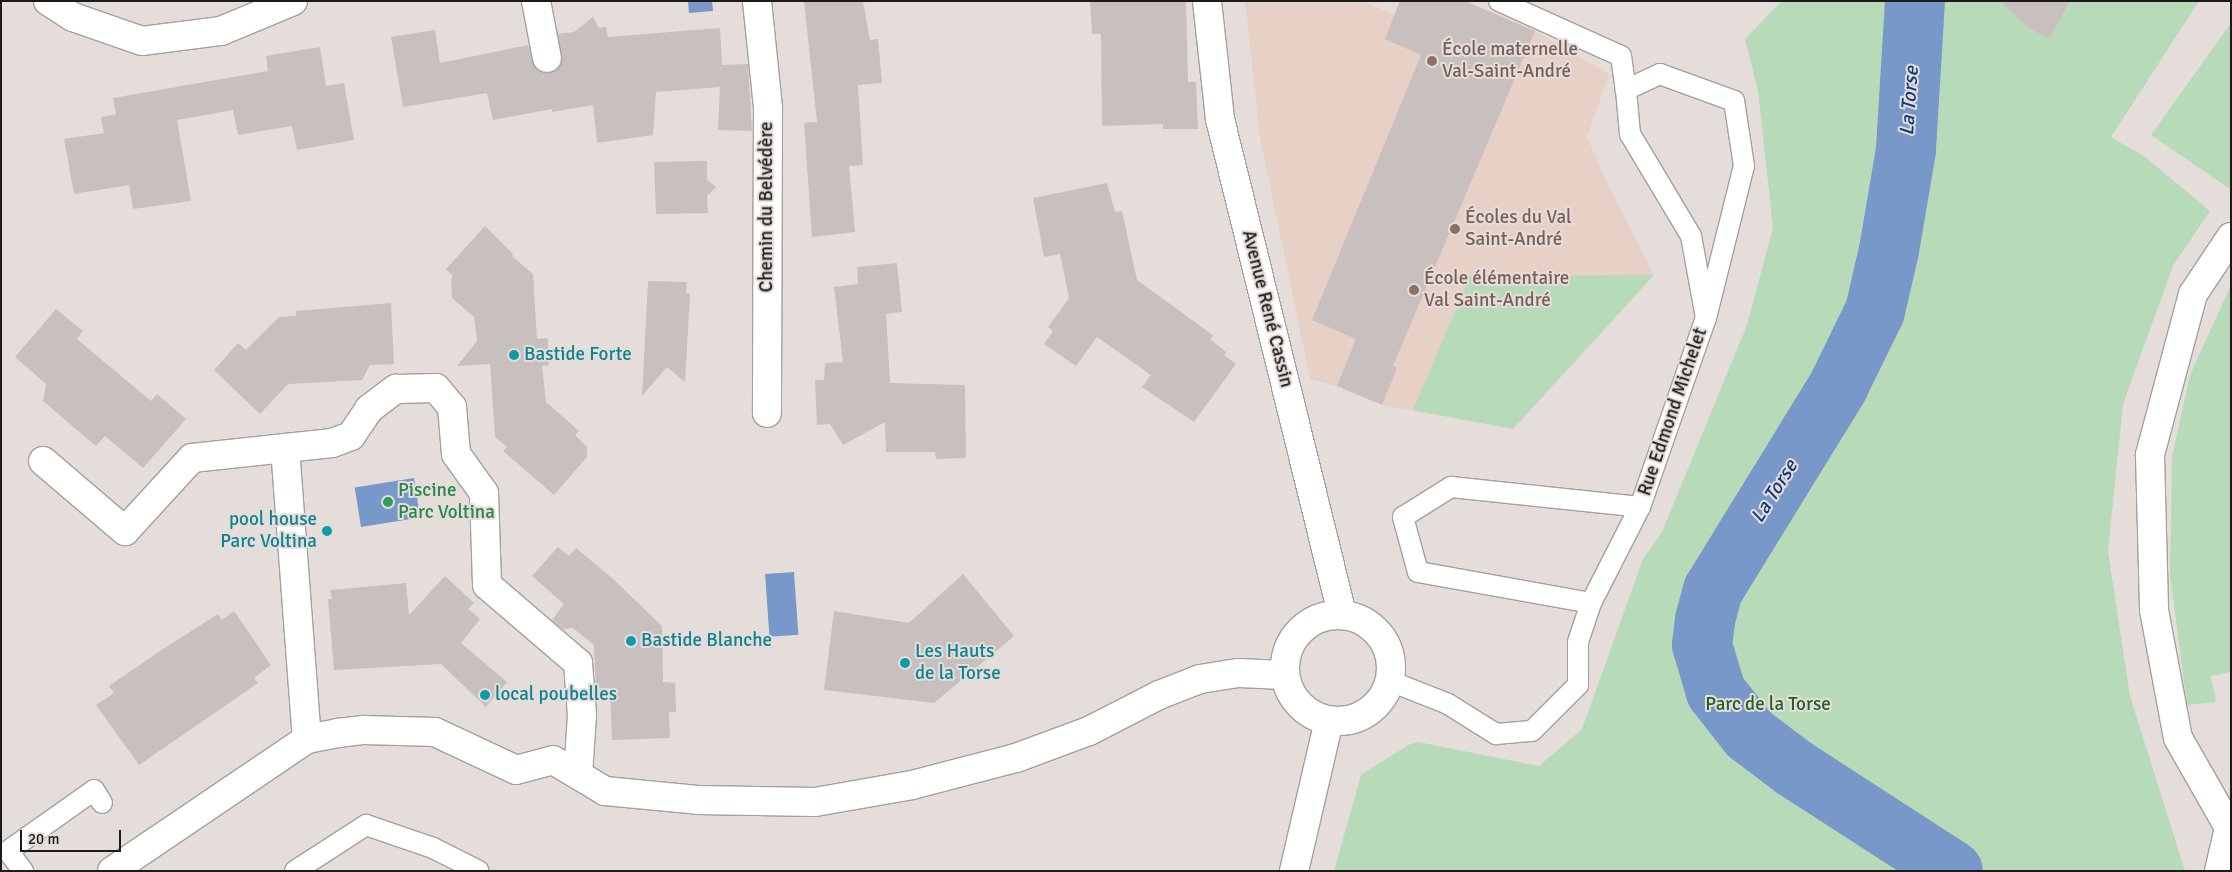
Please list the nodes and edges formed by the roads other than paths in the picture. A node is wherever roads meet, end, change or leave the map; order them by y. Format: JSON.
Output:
{"nodes":[{"id":1,"x":48,"y":1,"type":"edge"},
{"id":2,"x":293,"y":1,"type":"edge"},
{"id":3,"x":536,"y":1,"type":"edge"},
{"id":4,"x":757,"y":1,"type":"edge"},
{"id":5,"x":1208,"y":1,"type":"edge"},
{"id":6,"x":1499,"y":1,"type":"edge"},
{"id":7,"x":547,"y":58,"type":"dead end"},
{"id":8,"x":1626,"y":90,"type":"junction"},
{"id":9,"x":2231,"y":237,"type":"edge"},
{"id":10,"x":1706,"y":318,"type":"junction"},
{"id":11,"x":767,"y":413,"type":"dead end"},
{"id":12,"x":285,"y":448,"type":"junction"},
{"id":13,"x":43,"y":461,"type":"dead end"},
{"id":14,"x":1640,"y":507,"type":"junction"},
{"id":15,"x":1591,"y":603,"type":"junction"},
{"id":16,"x":1342,"y":614,"type":"junction"},
{"id":17,"x":1284,"y":675,"type":"junction"},
{"id":18,"x":1390,"y":681,"type":"junction"},
{"id":19,"x":1328,"y":721,"type":"junction"},
{"id":20,"x":307,"y":739,"type":"junction"},
{"id":21,"x":578,"y":775,"type":"junction"},
{"id":22,"x":102,"y":803,"type":"dead end"},
{"id":23,"x":2228,"y":821,"type":"edge"},
{"id":24,"x":23,"y":871,"type":"edge"},
{"id":25,"x":112,"y":871,"type":"edge"},
{"id":26,"x":296,"y":871,"type":"edge"},
{"id":27,"x":479,"y":871,"type":"edge"},
{"id":28,"x":1294,"y":871,"type":"edge"},
{"id":29,"x":2219,"y":871,"type":"edge"}],
"edges":[{"from":1,"to":2,"type":"street"},
{"from":3,"to":7,"type":"street"},
{"from":4,"to":11,"type":"street","name":"Chemin du Belvédère"},
{"from":5,"to":16,"type":"street","name":"Avenue René Cassin"},
{"from":6,"to":8,"type":"lane"},
{"from":8,"to":10,"type":"lane","name":"Rue Edmond Michelet"},
{"from":8,"to":10,"type":"lane","name":"Rue Edmond Michelet"},
{"from":9,"to":23,"type":"street"},
{"from":10,"to":14,"type":"lane","name":"Rue Edmond Michelet"},
{"from":12,"to":13,"type":"street"},
{"from":12,"to":20,"type":"street"},
{"from":12,"to":21,"type":"street"},
{"from":14,"to":15,"type":"lane","name":"Rue Edmond Michelet"},
{"from":14,"to":15,"type":"lane","name":"Rue Edmond Michelet"},
{"from":15,"to":18,"type":"lane","name":"Rue Edmond Michelet"},
{"from":16,"to":17,"type":"street"},
{"from":16,"to":18,"type":"street"},
{"from":17,"to":19,"type":"street"},
{"from":17,"to":21,"type":"street"},
{"from":18,"to":19,"type":"street"},
{"from":19,"to":28,"type":"street"},
{"from":20,"to":21,"type":"street"},
{"from":20,"to":25,"type":"street"},
{"from":22,"to":24,"type":"lane"},
{"from":23,"to":29,"type":"street"},
{"from":26,"to":27,"type":"lane"}]}
